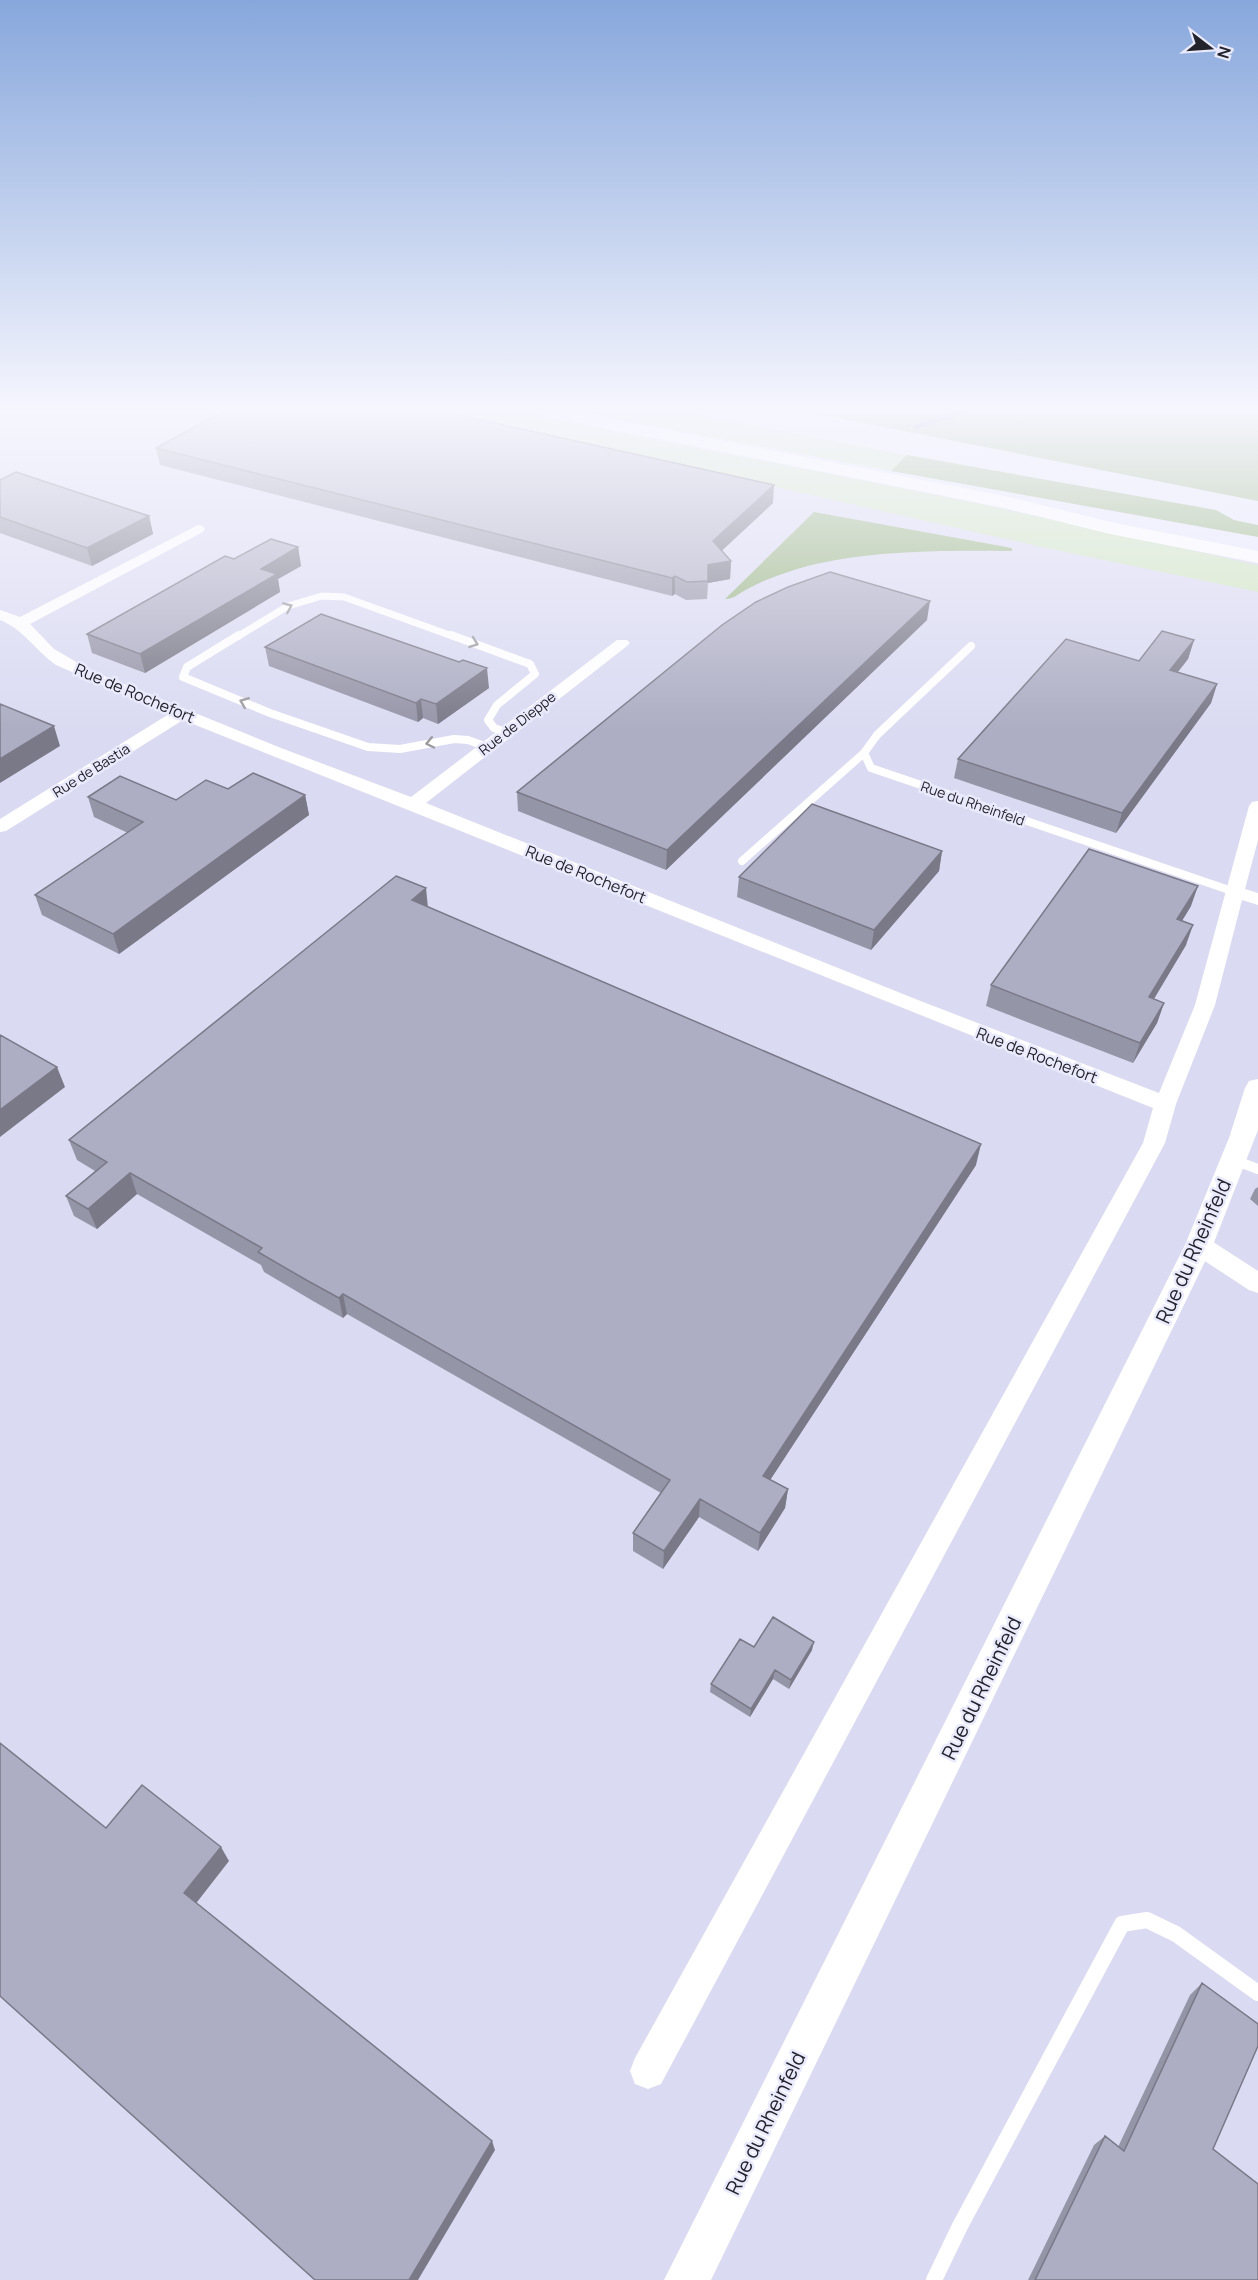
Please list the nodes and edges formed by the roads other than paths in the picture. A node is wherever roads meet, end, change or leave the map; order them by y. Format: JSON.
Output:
{"nodes":[{"id":1,"x":1075,"y":519,"type":"edge"},
{"id":2,"x":1124,"y":519,"type":"edge"},
{"id":3,"x":198,"y":529,"type":"dead end"},
{"id":4,"x":1258,"y":545,"type":"edge"},
{"id":5,"x":1258,"y":557,"type":"edge"},
{"id":6,"x":0,"y":615,"type":"edge"},
{"id":7,"x":21,"y":623,"type":"junction"},
{"id":8,"x":622,"y":643,"type":"dead end"},
{"id":9,"x":971,"y":646,"type":"dead end"},
{"id":10,"x":183,"y":713,"type":"junction"},
{"id":11,"x":506,"y":732,"type":"junction"},
{"id":12,"x":487,"y":747,"type":"junction"},
{"id":13,"x":864,"y":753,"type":"junction"},
{"id":14,"x":413,"y":804,"type":"junction"},
{"id":15,"x":1258,"y":807,"type":"edge"},
{"id":16,"x":0,"y":827,"type":"edge"},
{"id":17,"x":742,"y":861,"type":"dead end"},
{"id":18,"x":1235,"y":892,"type":"junction"},
{"id":19,"x":1258,"y":899,"type":"edge"},
{"id":20,"x":1256,"y":1101,"type":"edge"},
{"id":21,"x":1165,"y":1104,"type":"junction"},
{"id":22,"x":1246,"y":1164,"type":"edge"},
{"id":23,"x":1199,"y":1245,"type":"junction"},
{"id":24,"x":1258,"y":1282,"type":"edge"},
{"id":25,"x":1258,"y":1993,"type":"edge"},
{"id":26,"x":648,"y":2071,"type":"dead end"},
{"id":27,"x":687,"y":2280,"type":"edge"},
{"id":28,"x":934,"y":2280,"type":"edge"}],
"edges":[{"from":1,"to":5,"type":"main road"},
{"from":2,"to":4,"type":"main road"},
{"from":3,"to":7,"type":"street"},
{"from":6,"to":7,"type":"street","name":"Rue de Rochefort"},
{"from":7,"to":10,"type":"street","name":"Rue de Rochefort"},
{"from":8,"to":11,"type":"street","name":"Rue de Dieppe"},
{"from":9,"to":13,"type":"lane"},
{"from":10,"to":14,"type":"street","name":"Rue de Rochefort"},
{"from":10,"to":16,"type":"street","name":"Rue de Bastia"},
{"from":11,"to":12,"type":"street","name":"Rue de Dieppe"},
{"from":12,"to":11,"type":"lane","one_way":true},
{"from":12,"to":14,"type":"street","name":"Rue de Dieppe"},
{"from":13,"to":17,"type":"lane"},
{"from":13,"to":18,"type":"lane","name":"Rue du Rheinfeld"},
{"from":14,"to":21,"type":"street","name":"Rue de Rochefort"},
{"from":15,"to":18,"type":"street"},
{"from":18,"to":19,"type":"street","name":"Rue du Rheinfeld"},
{"from":18,"to":21,"type":"street"},
{"from":20,"to":22,"type":"street","name":"Rue du Rheinfeld"},
{"from":21,"to":26,"type":"street"},
{"from":22,"to":23,"type":"street","name":"Rue du Rheinfeld"},
{"from":23,"to":24,"type":"street"},
{"from":23,"to":27,"type":"street","name":"Rue du Rheinfeld"},
{"from":25,"to":28,"type":"lane"}]}
